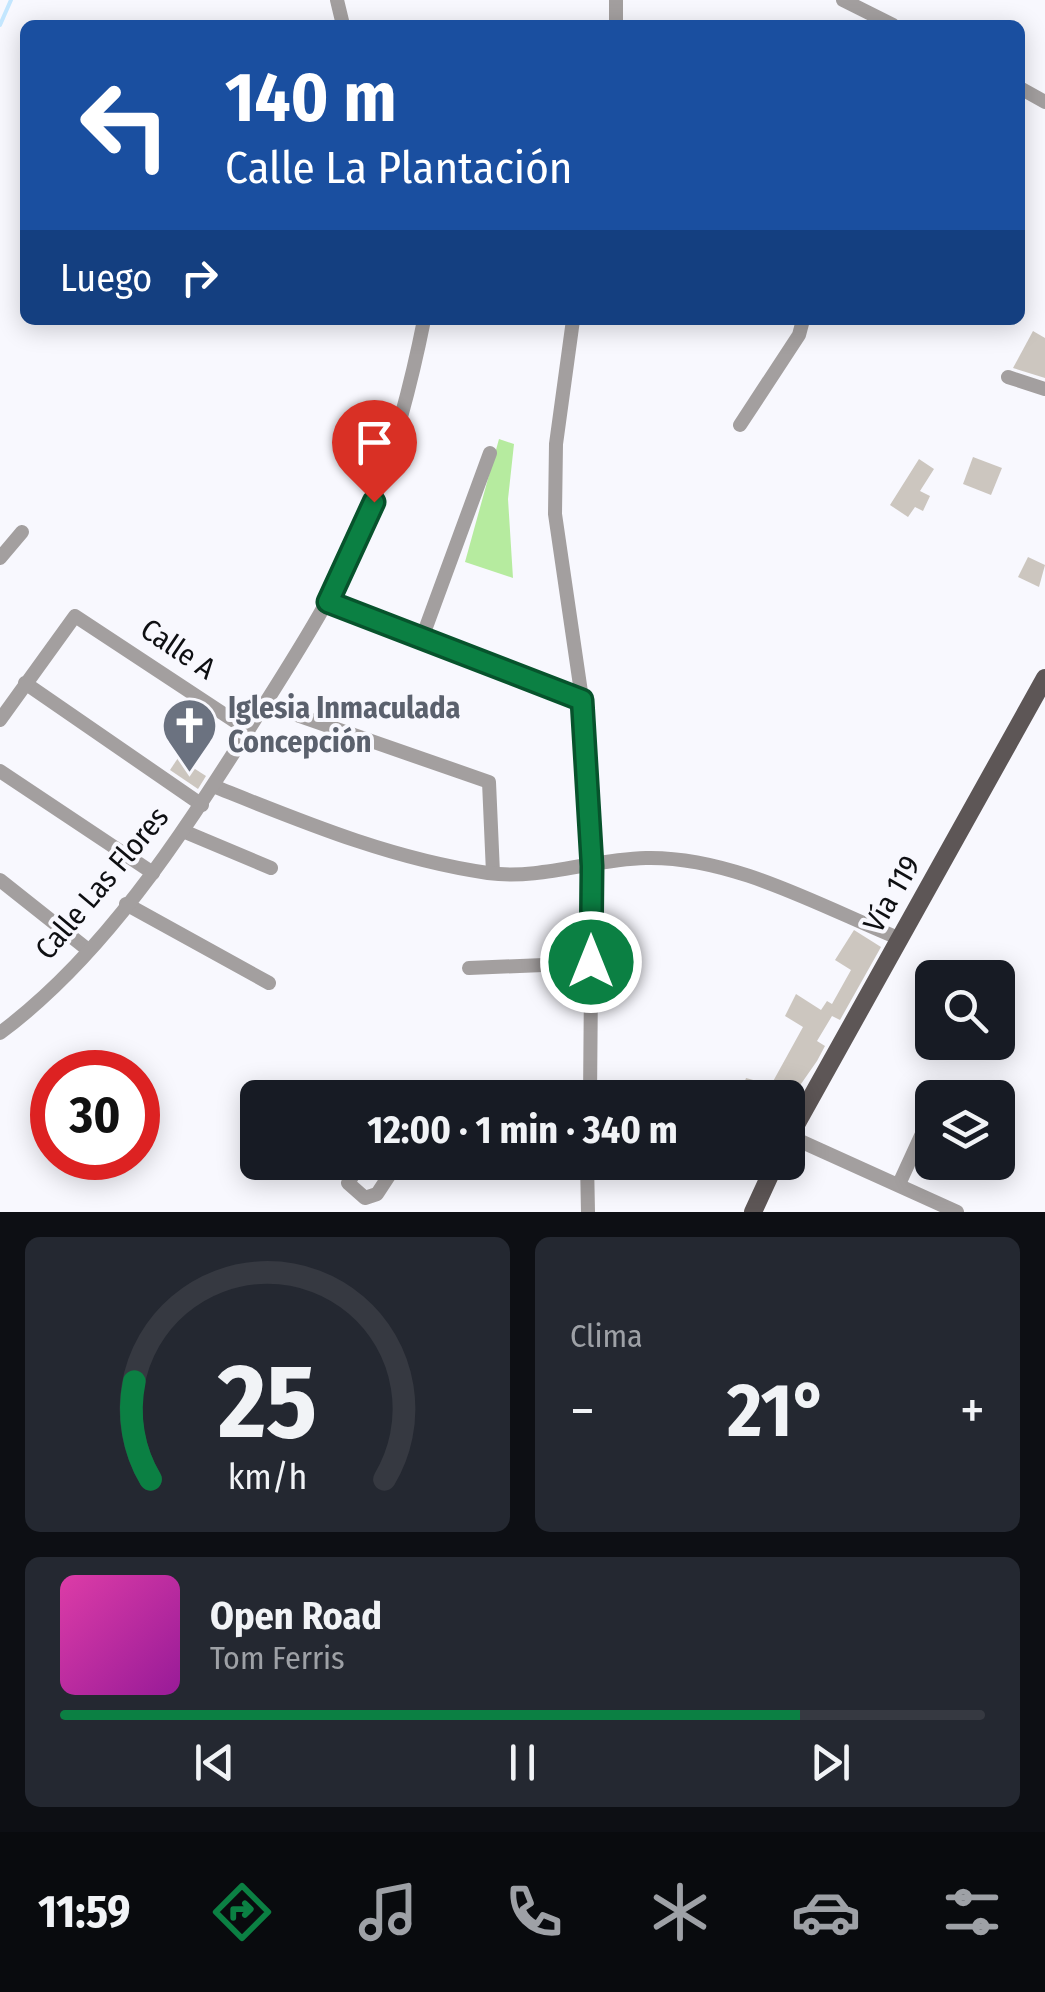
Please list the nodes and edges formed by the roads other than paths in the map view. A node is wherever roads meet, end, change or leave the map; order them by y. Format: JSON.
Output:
{"nodes":[{"id":1,"x":843,"y":0,"type":"edge"},
{"id":2,"x":884,"y":20,"type":"edge"},
{"id":3,"x":423,"y":325,"type":"edge"},
{"id":4,"x":571,"y":325,"type":"edge"},
{"id":5,"x":802,"y":325,"type":"edge"},
{"id":6,"x":1008,"y":377,"type":"dead end"},
{"id":7,"x":1045,"y":389,"type":"edge"},
{"id":8,"x":740,"y":425,"type":"dead end"},
{"id":9,"x":490,"y":453,"type":"dead end"},
{"id":10,"x":22,"y":532,"type":"dead end"},
{"id":11,"x":0,"y":558,"type":"edge"},
{"id":12,"x":328,"y":602,"type":"junction"},
{"id":13,"x":422,"y":638,"type":"junction"},
{"id":14,"x":25,"y":682,"type":"junction"},
{"id":15,"x":1044,"y":685,"type":"edge"},
{"id":16,"x":582,"y":700,"type":"junction"},
{"id":17,"x":265,"y":704,"type":"junction"},
{"id":18,"x":0,"y":720,"type":"edge"},
{"id":19,"x":248,"y":730,"type":"junction"},
{"id":20,"x":0,"y":771,"type":"edge"},
{"id":21,"x":213,"y":786,"type":"junction"},
{"id":22,"x":202,"y":804,"type":"junction"},
{"id":23,"x":183,"y":831,"type":"junction"},
{"id":24,"x":592,"y":866,"type":"junction"},
{"id":25,"x":270,"y":868,"type":"dead end"},
{"id":26,"x":493,"y":873,"type":"junction"},
{"id":27,"x":152,"y":874,"type":"junction"},
{"id":28,"x":0,"y":880,"type":"edge"},
{"id":29,"x":126,"y":904,"type":"junction"},
{"id":30,"x":898,"y":938,"type":"junction"},
{"id":31,"x":87,"y":949,"type":"junction"},
{"id":32,"x":591,"y":962,"type":"junction"},
{"id":33,"x":469,"y":968,"type":"dead end"},
{"id":34,"x":269,"y":983,"type":"dead end"},
{"id":35,"x":0,"y":1033,"type":"edge"},
{"id":36,"x":590,"y":1080,"type":"edge"},
{"id":37,"x":805,"y":1106,"type":"edge"},
{"id":38,"x":805,"y":1144,"type":"edge"},
{"id":39,"x":915,"y":1149,"type":"edge"},
{"id":40,"x":350,"y":1180,"type":"edge"},
{"id":41,"x":386,"y":1180,"type":"edge"},
{"id":42,"x":587,"y":1180,"type":"edge"},
{"id":43,"x":768,"y":1180,"type":"edge"},
{"id":44,"x":899,"y":1184,"type":"junction"},
{"id":45,"x":588,"y":1212,"type":"edge"},
{"id":46,"x":754,"y":1212,"type":"edge"},
{"id":47,"x":957,"y":1212,"type":"edge"}],
"edges":[{"from":1,"to":2,"type":"street"},
{"from":3,"to":12,"type":"street","name":"Calle Las Flores"},
{"from":4,"to":16,"type":"street"},
{"from":5,"to":8,"type":"street"},
{"from":6,"to":7,"type":"street"},
{"from":9,"to":13,"type":"street"},
{"from":10,"to":11,"type":"street"},
{"from":12,"to":13,"type":"street"},
{"from":12,"to":17,"type":"street","name":"Calle Las Flores"},
{"from":13,"to":16,"type":"street"},
{"from":14,"to":18,"type":"street"},
{"from":14,"to":19,"type":"street","name":"Calle A"},
{"from":14,"to":22,"type":"street"},
{"from":15,"to":30,"type":"main road","name":"Vía 119"},
{"from":16,"to":24,"type":"street"},
{"from":17,"to":19,"type":"street","name":"Calle Las Flores"},
{"from":17,"to":26,"type":"street"},
{"from":19,"to":21,"type":"street","name":"Calle Las Flores"},
{"from":20,"to":27,"type":"street"},
{"from":21,"to":22,"type":"street","name":"Calle Las Flores"},
{"from":21,"to":26,"type":"street"},
{"from":22,"to":23,"type":"street","name":"Calle Las Flores"},
{"from":23,"to":25,"type":"street"},
{"from":23,"to":27,"type":"street","name":"Calle Las Flores"},
{"from":24,"to":26,"type":"street"},
{"from":24,"to":30,"type":"street"},
{"from":24,"to":32,"type":"street"},
{"from":27,"to":29,"type":"street","name":"Calle Las Flores"},
{"from":28,"to":31,"type":"street"},
{"from":29,"to":31,"type":"street","name":"Calle Las Flores"},
{"from":29,"to":34,"type":"street"},
{"from":30,"to":37,"type":"main road","name":"Vía 119"},
{"from":31,"to":35,"type":"street","name":"Calle Las Flores"},
{"from":32,"to":33,"type":"street"},
{"from":32,"to":36,"type":"street"},
{"from":38,"to":44,"type":"street"},
{"from":39,"to":44,"type":"street"},
{"from":40,"to":41,"type":"street"},
{"from":42,"to":45,"type":"street"},
{"from":43,"to":46,"type":"main road"},
{"from":44,"to":47,"type":"street"}]}
